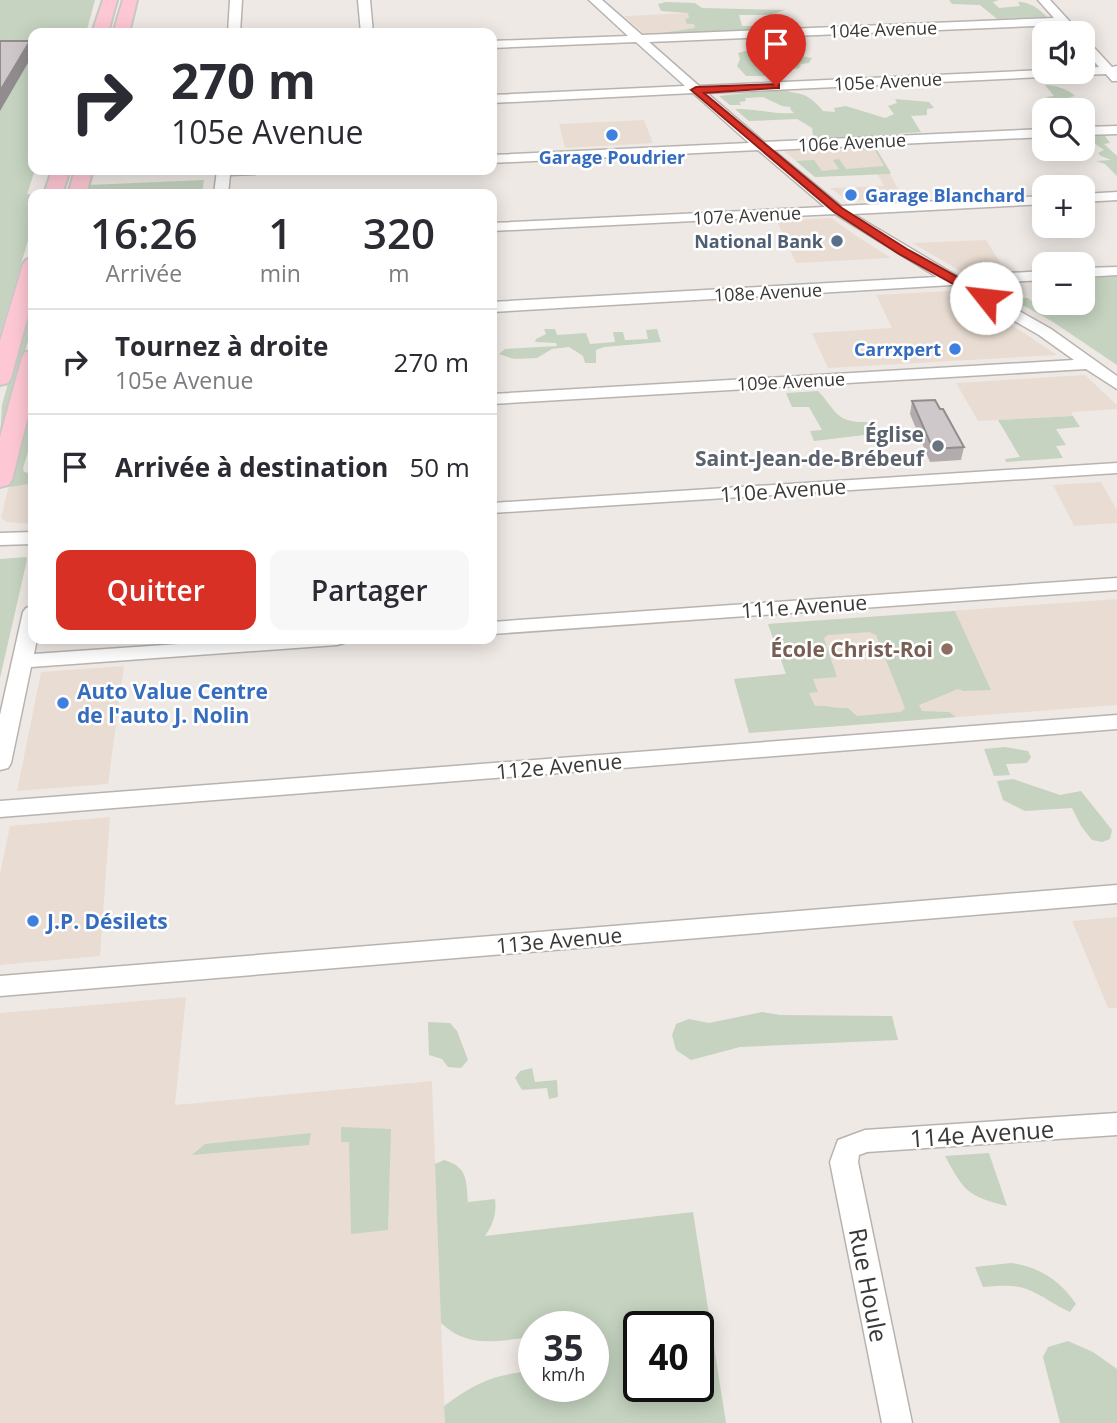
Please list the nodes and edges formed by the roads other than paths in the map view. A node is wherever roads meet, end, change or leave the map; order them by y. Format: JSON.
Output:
{"nodes":[{"id":1,"x":110,"y":0,"type":"edge"},
{"id":2,"x":130,"y":0,"type":"edge"},
{"id":3,"x":236,"y":0,"type":"edge"},
{"id":4,"x":364,"y":0,"type":"edge"},
{"id":5,"x":595,"y":0,"type":"edge"},
{"id":6,"x":1044,"y":0,"type":"edge"},
{"id":7,"x":1064,"y":21,"type":"edge"},
{"id":8,"x":1032,"y":22,"type":"edge"},
{"id":9,"x":102,"y":28,"type":"edge"},
{"id":10,"x":122,"y":28,"type":"edge"},
{"id":11,"x":234,"y":28,"type":"edge"},
{"id":12,"x":367,"y":28,"type":"edge"},
{"id":13,"x":637,"y":39,"type":"junction"},
{"id":14,"x":497,"y":45,"type":"edge"},
{"id":15,"x":1095,"y":54,"type":"edge"},
{"id":16,"x":1114,"y":73,"type":"edge"},
{"id":17,"x":696,"y":90,"type":"junction"},
{"id":18,"x":497,"y":99,"type":"edge"},
{"id":19,"x":1117,"y":130,"type":"edge"},
{"id":20,"x":1095,"y":131,"type":"edge"},
{"id":21,"x":1032,"y":134,"type":"edge"},
{"id":22,"x":760,"y":146,"type":"junction"},
{"id":23,"x":497,"y":159,"type":"edge"},
{"id":24,"x":1117,"y":196,"type":"edge"},
{"id":25,"x":1095,"y":197,"type":"edge"},
{"id":26,"x":1032,"y":201,"type":"edge"},
{"id":27,"x":838,"y":210,"type":"junction"},
{"id":28,"x":497,"y":227,"type":"edge"},
{"id":29,"x":1117,"y":271,"type":"edge"},
{"id":30,"x":1095,"y":272,"type":"edge"},
{"id":31,"x":1032,"y":276,"type":"edge"},
{"id":32,"x":28,"y":281,"type":"edge"},
{"id":33,"x":957,"y":281,"type":"junction"},
{"id":34,"x":497,"y":307,"type":"edge"},
{"id":35,"x":1091,"y":363,"type":"junction"},
{"id":36,"x":28,"y":376,"type":"edge"},
{"id":37,"x":0,"y":378,"type":"edge"},
{"id":38,"x":1117,"y":384,"type":"edge"},
{"id":39,"x":497,"y":398,"type":"edge"},
{"id":40,"x":1117,"y":468,"type":"edge"},
{"id":41,"x":0,"y":480,"type":"edge"},
{"id":42,"x":497,"y":508,"type":"edge"},
{"id":43,"x":28,"y":538,"type":"edge"},
{"id":44,"x":0,"y":539,"type":"edge"},
{"id":45,"x":1117,"y":584,"type":"edge"},
{"id":46,"x":497,"y":628,"type":"edge"},
{"id":47,"x":28,"y":636,"type":"edge"},
{"id":48,"x":266,"y":644,"type":"edge"},
{"id":49,"x":23,"y":661,"type":"junction"},
{"id":50,"x":1117,"y":722,"type":"edge"},
{"id":51,"x":0,"y":763,"type":"edge"},
{"id":52,"x":0,"y":808,"type":"edge"},
{"id":53,"x":1117,"y":894,"type":"edge"},
{"id":54,"x":0,"y":986,"type":"edge"},
{"id":55,"x":1117,"y":1125,"type":"edge"},
{"id":56,"x":848,"y":1148,"type":"joint"},
{"id":57,"x":897,"y":1423,"type":"edge"}],
"edges":[{"from":1,"to":9,"type":"main road"},
{"from":2,"to":10,"type":"main road"},
{"from":3,"to":11,"type":"street"},
{"from":4,"to":12,"type":"street"},
{"from":5,"to":13,"type":"street"},
{"from":6,"to":7,"type":"street"},
{"from":8,"to":13,"type":"street","name":"104e Avenue"},
{"from":13,"to":14,"type":"street","name":"104e Avenue"},
{"from":13,"to":17,"type":"street"},
{"from":15,"to":16,"type":"street"},
{"from":16,"to":17,"type":"street","name":"105e Avenue"},
{"from":17,"to":18,"type":"street","name":"105e Avenue"},
{"from":17,"to":22,"type":"street"},
{"from":19,"to":20,"type":"street"},
{"from":21,"to":22,"type":"street","name":"106e Avenue"},
{"from":22,"to":23,"type":"street","name":"106e Avenue"},
{"from":22,"to":27,"type":"street"},
{"from":24,"to":25,"type":"street"},
{"from":26,"to":27,"type":"street","name":"107e Avenue"},
{"from":27,"to":28,"type":"street","name":"107e Avenue"},
{"from":27,"to":33,"type":"street"},
{"from":29,"to":30,"type":"street"},
{"from":31,"to":33,"type":"street","name":"108e Avenue"},
{"from":32,"to":37,"type":"main road"},
{"from":33,"to":34,"type":"street","name":"108e Avenue"},
{"from":33,"to":35,"type":"street"},
{"from":35,"to":38,"type":"street"},
{"from":35,"to":39,"type":"street","name":"109e Avenue"},
{"from":36,"to":41,"type":"main road"},
{"from":40,"to":42,"type":"street","name":"110e Avenue"},
{"from":43,"to":44,"type":"street"},
{"from":45,"to":46,"type":"street","name":"111e Avenue"},
{"from":47,"to":49,"type":"street"},
{"from":48,"to":49,"type":"street"},
{"from":49,"to":51,"type":"street"},
{"from":50,"to":52,"type":"street","name":"112e Avenue"},
{"from":53,"to":54,"type":"street","name":"113e Avenue"},
{"from":55,"to":56,"type":"street","name":"114e Avenue"},
{"from":56,"to":57,"type":"street","name":"Rue Houle"}]}
